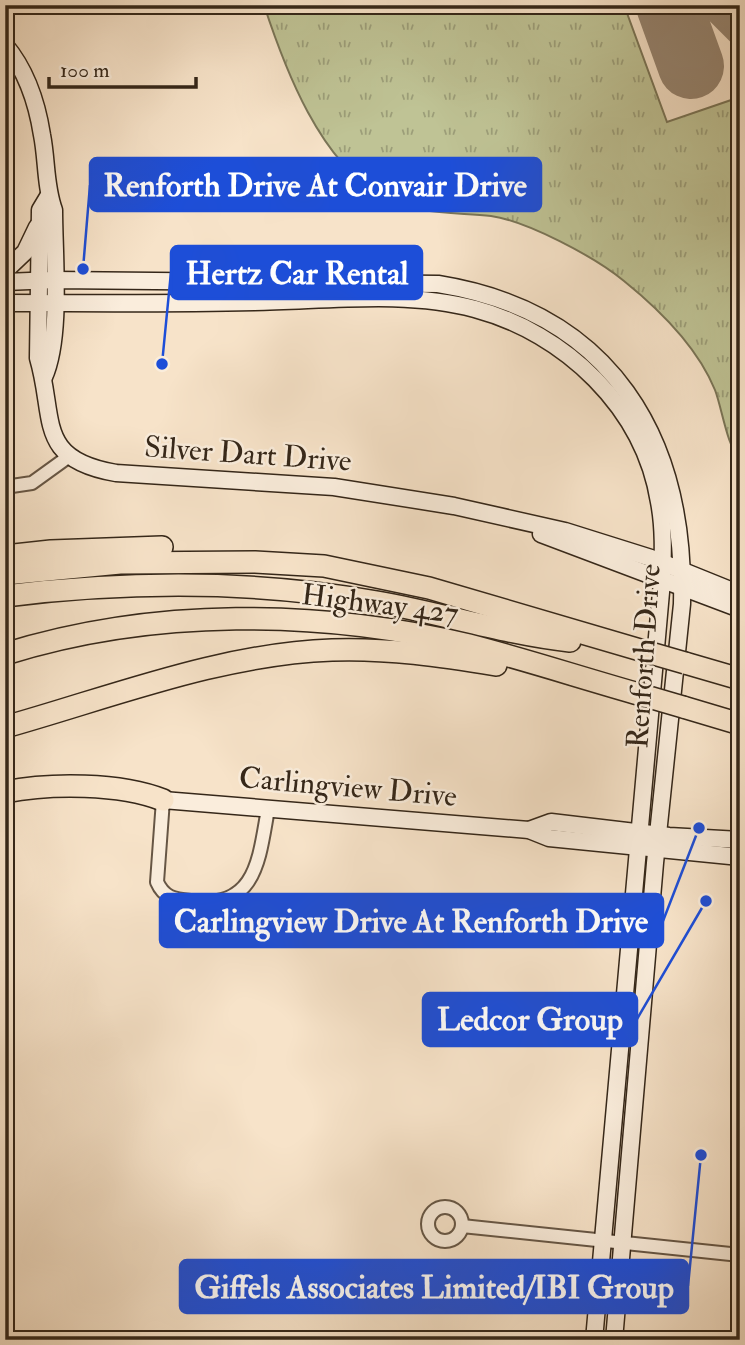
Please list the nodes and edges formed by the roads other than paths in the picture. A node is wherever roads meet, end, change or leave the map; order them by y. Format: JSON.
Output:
{"nodes":[{"id":1,"x":5,"y":45,"type":"edge"},
{"id":2,"x":49,"y":195,"type":"junction"},
{"id":3,"x":40,"y":222,"type":"junction"},
{"id":4,"x":5,"y":271,"type":"edge"},
{"id":5,"x":46,"y":280,"type":"junction"},
{"id":6,"x":5,"y":282,"type":"edge"},
{"id":7,"x":5,"y":303,"type":"edge"},
{"id":8,"x":46,"y":304,"type":"junction"},
{"id":9,"x":68,"y":457,"type":"junction"},
{"id":10,"x":5,"y":486,"type":"edge"},
{"id":11,"x":497,"y":516,"type":"junction"},
{"id":12,"x":5,"y":556,"type":"edge"},
{"id":13,"x":663,"y":563,"type":"junction"},
{"id":14,"x":324,"y":566,"type":"junction"},
{"id":15,"x":5,"y":573,"type":"edge"},
{"id":16,"x":662,"y":581,"type":"junction"},
{"id":17,"x":683,"y":581,"type":"junction"},
{"id":18,"x":740,"y":594,"type":"edge"},
{"id":19,"x":5,"y":596,"type":"edge"},
{"id":20,"x":740,"y":609,"type":"edge"},
{"id":21,"x":641,"y":650,"type":"junction"},
{"id":22,"x":5,"y":653,"type":"edge"},
{"id":23,"x":740,"y":679,"type":"edge"},
{"id":24,"x":605,"y":685,"type":"junction"},
{"id":25,"x":740,"y":724,"type":"edge"},
{"id":26,"x":5,"y":727,"type":"edge"},
{"id":27,"x":5,"y":792,"type":"edge"},
{"id":28,"x":163,"y":800,"type":"junction"},
{"id":29,"x":5,"y":806,"type":"edge"},
{"id":30,"x":268,"y":809,"type":"junction"},
{"id":31,"x":649,"y":841,"type":"junction"},
{"id":32,"x":740,"y":841,"type":"edge"},
{"id":33,"x":740,"y":857,"type":"edge"},
{"id":34,"x":462,"y":1226,"type":"dead end"},
{"id":35,"x":603,"y":1240,"type":"junction"},
{"id":36,"x":621,"y":1242,"type":"junction"},
{"id":37,"x":740,"y":1255,"type":"edge"},
{"id":38,"x":594,"y":1340,"type":"edge"},
{"id":39,"x":614,"y":1340,"type":"edge"}],
"edges":[{"from":1,"to":2,"type":"main road"},
{"from":2,"to":3,"type":"main road"},
{"from":2,"to":5,"type":"main road"},
{"from":3,"to":4,"type":"main road"},
{"from":3,"to":5,"type":"main road"},
{"from":5,"to":6,"type":"main road","name":"Renforth Drive"},
{"from":5,"to":8,"type":"main road"},
{"from":5,"to":17,"type":"main road","name":"Renforth Drive"},
{"from":7,"to":8,"type":"main road","name":"Renforth Drive"},
{"from":8,"to":9,"type":"main road"},
{"from":8,"to":13,"type":"main road","name":"Renforth Drive"},
{"from":9,"to":10,"type":"street"},
{"from":9,"to":11,"type":"main road","name":"Silver Dart Drive"},
{"from":11,"to":13,"type":"main road","name":"Silver Dart Drive"},
{"from":11,"to":16,"type":"main road","name":"Silver Dart Drive"},
{"from":12,"to":14,"type":"highway"},
{"from":13,"to":16,"type":"main road","name":"Renforth Drive"},
{"from":13,"to":17,"type":"main road","name":"Silver Dart Drive"},
{"from":14,"to":15,"type":"highway","name":"Highway 427"},
{"from":14,"to":21,"type":"highway","name":"Highway 427"},
{"from":16,"to":17,"type":"main road","name":"Silver Dart Drive"},
{"from":16,"to":31,"type":"main road","name":"Renforth Drive"},
{"from":17,"to":18,"type":"main road","name":"Silver Dart Drive"},
{"from":17,"to":20,"type":"main road","name":"Silver Dart Drive"},
{"from":17,"to":31,"type":"main road","name":"Renforth Drive"},
{"from":19,"to":21,"type":"highway"},
{"from":21,"to":23,"type":"highway","name":"Highway 427","bridge":true},
{"from":22,"to":24,"type":"highway","name":"Highway 427"},
{"from":24,"to":25,"type":"highway","name":"Highway 427","bridge":true},
{"from":24,"to":26,"type":"highway"},
{"from":27,"to":28,"type":"highway"},
{"from":28,"to":29,"type":"highway"},
{"from":28,"to":30,"type":"main road","name":"Carlingview Drive"},
{"from":28,"to":30,"type":"street"},
{"from":30,"to":31,"type":"main road","name":"Carlingview Drive"},
{"from":31,"to":32,"type":"main road","name":"Carlingview Drive"},
{"from":31,"to":33,"type":"main road","name":"Carlingview Drive"},
{"from":31,"to":35,"type":"main road"},
{"from":31,"to":36,"type":"main road"},
{"from":34,"to":35,"type":"street"},
{"from":35,"to":36,"type":"street"},
{"from":35,"to":38,"type":"main road"},
{"from":36,"to":37,"type":"street"},
{"from":36,"to":39,"type":"main road"}]}
